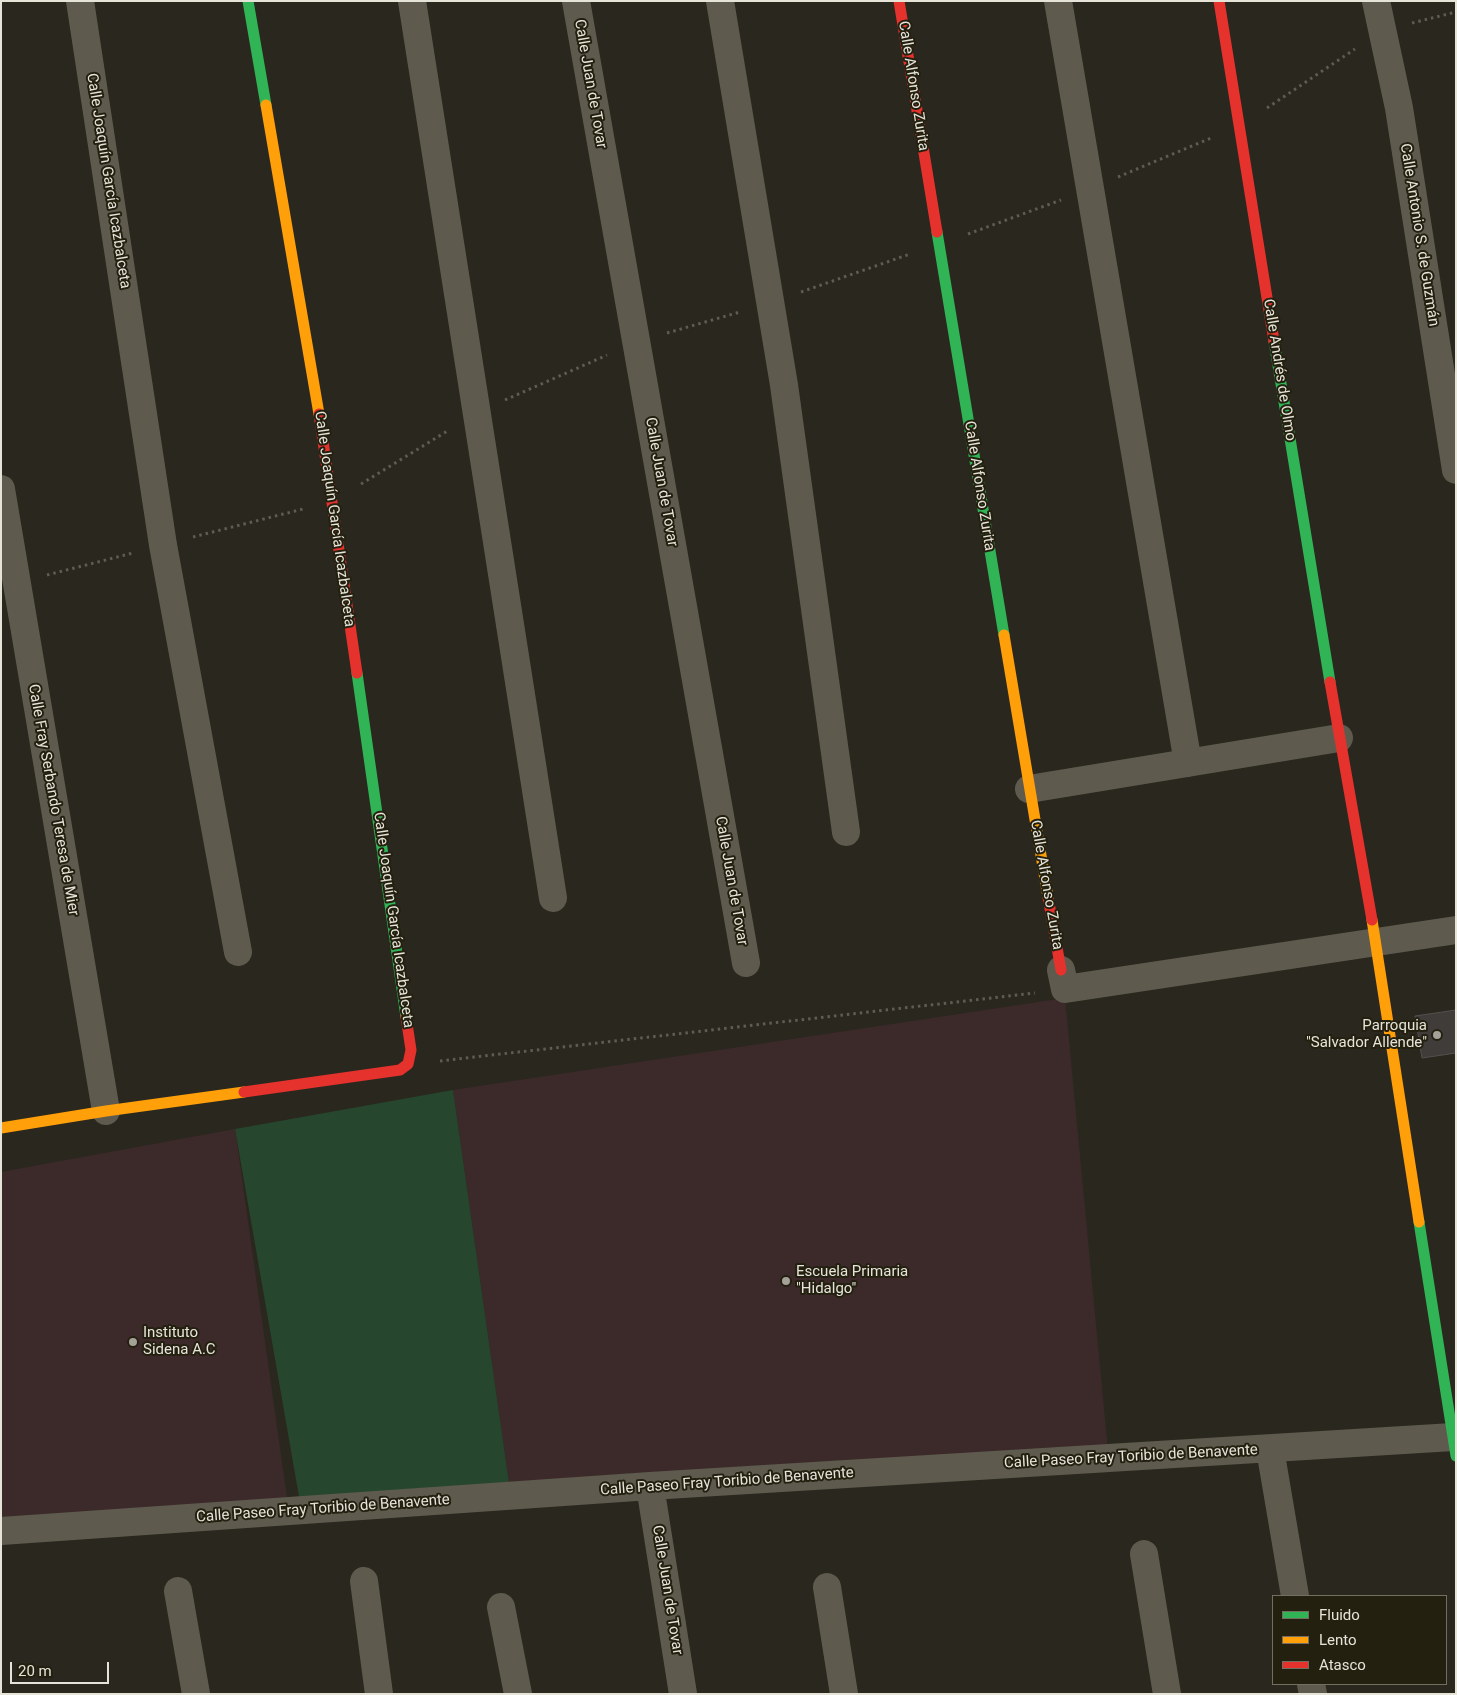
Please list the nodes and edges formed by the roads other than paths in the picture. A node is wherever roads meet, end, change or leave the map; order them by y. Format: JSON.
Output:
{"nodes":[{"id":1,"x":80,"y":1,"type":"edge"},
{"id":2,"x":248,"y":1,"type":"edge"},
{"id":3,"x":412,"y":1,"type":"edge"},
{"id":4,"x":576,"y":1,"type":"edge"},
{"id":5,"x":720,"y":1,"type":"edge"},
{"id":6,"x":899,"y":1,"type":"edge"},
{"id":7,"x":1058,"y":1,"type":"edge"},
{"id":8,"x":1219,"y":1,"type":"edge"},
{"id":9,"x":1376,"y":1,"type":"edge"},
{"id":10,"x":1456,"y":470,"type":"edge"},
{"id":11,"x":1,"y":489,"type":"edge"},
{"id":12,"x":1339,"y":738,"type":"junction"},
{"id":13,"x":1188,"y":763,"type":"junction"},
{"id":14,"x":1029,"y":789,"type":"junction"},
{"id":15,"x":846,"y":832,"type":"dead end"},
{"id":16,"x":553,"y":898,"type":"dead end"},
{"id":17,"x":1456,"y":930,"type":"edge"},
{"id":18,"x":1376,"y":944,"type":"junction"},
{"id":19,"x":238,"y":952,"type":"dead end"},
{"id":20,"x":746,"y":963,"type":"dead end"},
{"id":21,"x":1063,"y":980,"type":"joint"},
{"id":22,"x":106,"y":1111,"type":"junction"},
{"id":23,"x":1,"y":1128,"type":"edge"},
{"id":24,"x":1455,"y":1443,"type":"edge"},
{"id":25,"x":1270,"y":1449,"type":"junction"},
{"id":26,"x":650,"y":1486,"type":"junction"},
{"id":27,"x":1,"y":1531,"type":"edge"},
{"id":28,"x":1144,"y":1554,"type":"dead end"},
{"id":29,"x":364,"y":1582,"type":"dead end"},
{"id":30,"x":827,"y":1587,"type":"dead end"},
{"id":31,"x":178,"y":1591,"type":"dead end"},
{"id":32,"x":1296,"y":1595,"type":"edge"},
{"id":33,"x":501,"y":1607,"type":"dead end"},
{"id":34,"x":196,"y":1694,"type":"edge"},
{"id":35,"x":379,"y":1694,"type":"edge"},
{"id":36,"x":518,"y":1694,"type":"edge"},
{"id":37,"x":684,"y":1694,"type":"edge"},
{"id":38,"x":844,"y":1694,"type":"edge"},
{"id":39,"x":1167,"y":1694,"type":"edge"}],
"edges":[{"from":1,"to":19,"type":"street","name":"Calle Joaquín García Icazbalceta"},
{"from":2,"to":22,"type":"street","name":"Calle Joaquín García Icazbalceta"},
{"from":3,"to":16,"type":"street"},
{"from":4,"to":20,"type":"street","name":"Calle Juan de Tovar"},
{"from":5,"to":15,"type":"street"},
{"from":6,"to":14,"type":"street","name":"Calle Alfonso Zurita"},
{"from":7,"to":13,"type":"street"},
{"from":8,"to":12,"type":"street","name":"Calle Andrés de Olmo"},
{"from":9,"to":10,"type":"street","name":"Calle Antonio S. de Guzmán"},
{"from":11,"to":22,"type":"street","name":"Calle Fray Serbando Teresa de Mier"},
{"from":12,"to":13,"type":"street"},
{"from":12,"to":18,"type":"street","name":"Calle Andrés de Olmo"},
{"from":13,"to":14,"type":"street"},
{"from":14,"to":21,"type":"street","name":"Calle Alfonso Zurita"},
{"from":17,"to":18,"type":"street"},
{"from":18,"to":21,"type":"street"},
{"from":18,"to":24,"type":"street","name":"Calle Andrés de Olmo"},
{"from":22,"to":23,"type":"street"},
{"from":24,"to":25,"type":"street","name":"Calle Paseo Fray Toribio de Benavente"},
{"from":25,"to":26,"type":"street","name":"Calle Paseo Fray Toribio de Benavente"},
{"from":25,"to":32,"type":"street"},
{"from":26,"to":27,"type":"street","name":"Calle Paseo Fray Toribio de Benavente"},
{"from":26,"to":37,"type":"street","name":"Calle Juan de Tovar"},
{"from":28,"to":39,"type":"street"},
{"from":29,"to":35,"type":"street"},
{"from":30,"to":38,"type":"street"},
{"from":31,"to":34,"type":"street"},
{"from":33,"to":36,"type":"street"}]}
